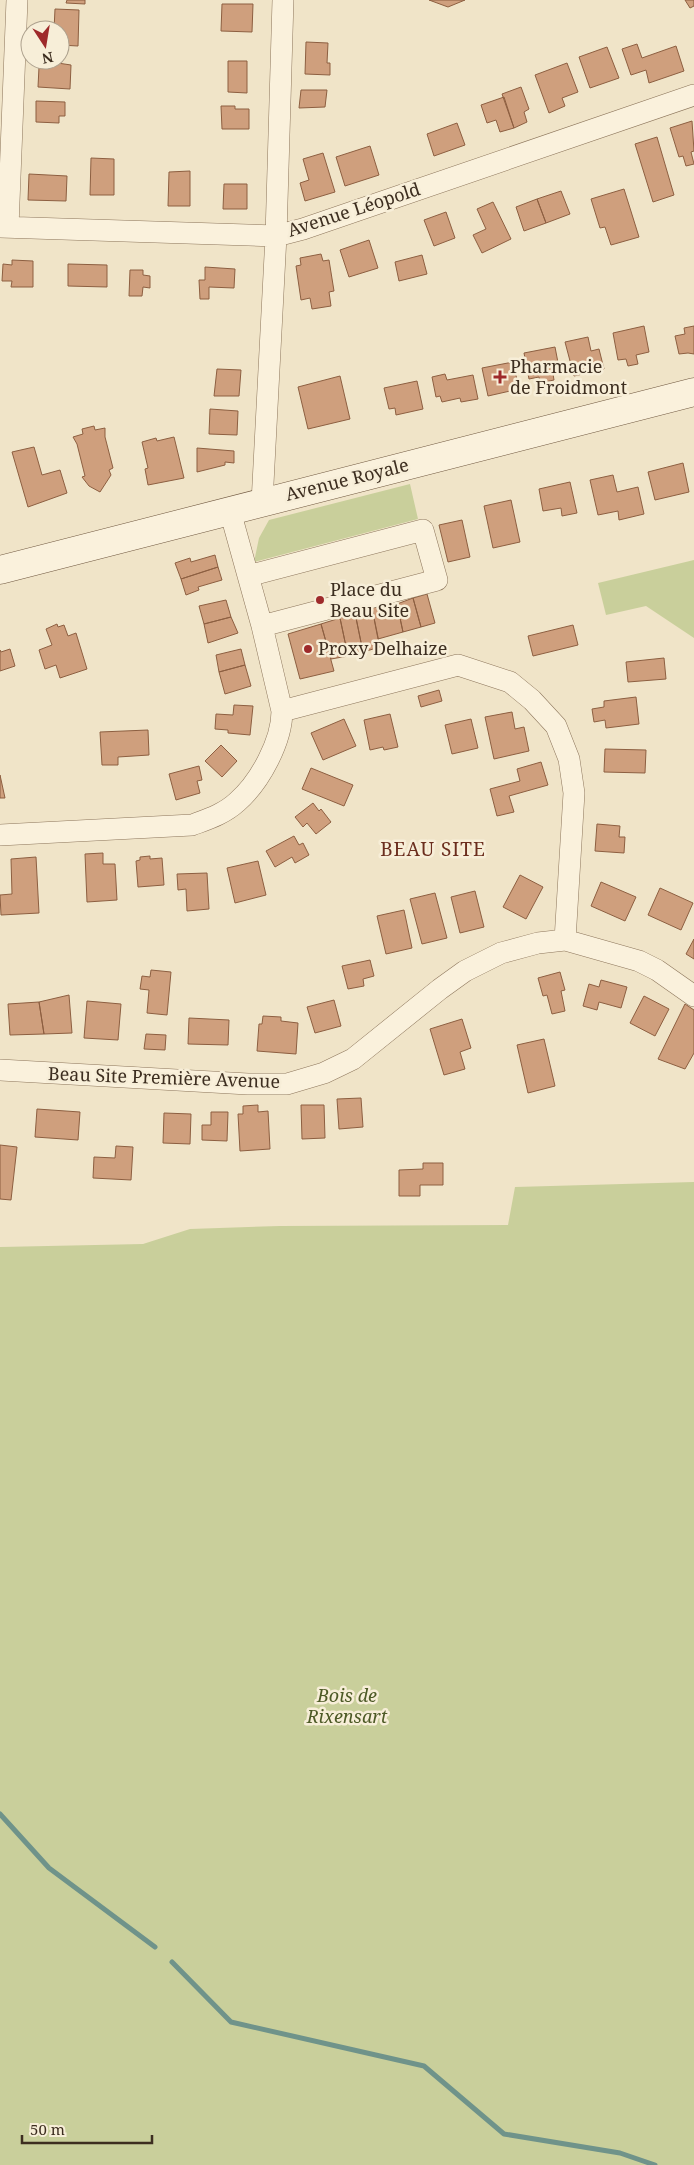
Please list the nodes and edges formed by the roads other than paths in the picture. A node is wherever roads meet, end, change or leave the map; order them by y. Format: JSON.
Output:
{"nodes":[{"id":1,"x":18,"y":0,"type":"edge"},
{"id":2,"x":283,"y":0,"type":"edge"},
{"id":3,"x":694,"y":95,"type":"edge"},
{"id":4,"x":4,"y":227,"type":"edge"},
{"id":5,"x":276,"y":236,"type":"junction"},
{"id":6,"x":694,"y":392,"type":"edge"},
{"id":7,"x":262,"y":503,"type":"junction"},
{"id":8,"x":230,"y":511,"type":"junction"},
{"id":9,"x":0,"y":570,"type":"edge"},
{"id":10,"x":248,"y":576,"type":"junction"},
{"id":11,"x":262,"y":626,"type":"junction"},
{"id":12,"x":282,"y":711,"type":"junction"},
{"id":13,"x":0,"y":836,"type":"edge"},
{"id":14,"x":565,"y":940,"type":"junction"},
{"id":15,"x":694,"y":996,"type":"edge"},
{"id":16,"x":0,"y":1070,"type":"edge"}],
"edges":[{"from":1,"to":4,"type":"street"},
{"from":2,"to":5,"type":"street"},
{"from":3,"to":5,"type":"street","name":"Avenue Léopold"},
{"from":4,"to":5,"type":"street","name":"Avenue Léopold"},
{"from":5,"to":7,"type":"street"},
{"from":6,"to":7,"type":"street","name":"Avenue Royale"},
{"from":7,"to":8,"type":"street","name":"Avenue Royale"},
{"from":8,"to":9,"type":"street","name":"Avenue Royale"},
{"from":8,"to":10,"type":"street"},
{"from":10,"to":11,"type":"street"},
{"from":10,"to":11,"type":"street"},
{"from":11,"to":12,"type":"street"},
{"from":12,"to":13,"type":"street"},
{"from":12,"to":14,"type":"street"},
{"from":14,"to":15,"type":"street","name":"Beau Site Première Avenue"},
{"from":14,"to":16,"type":"street","name":"Beau Site Première Avenue"}]}
